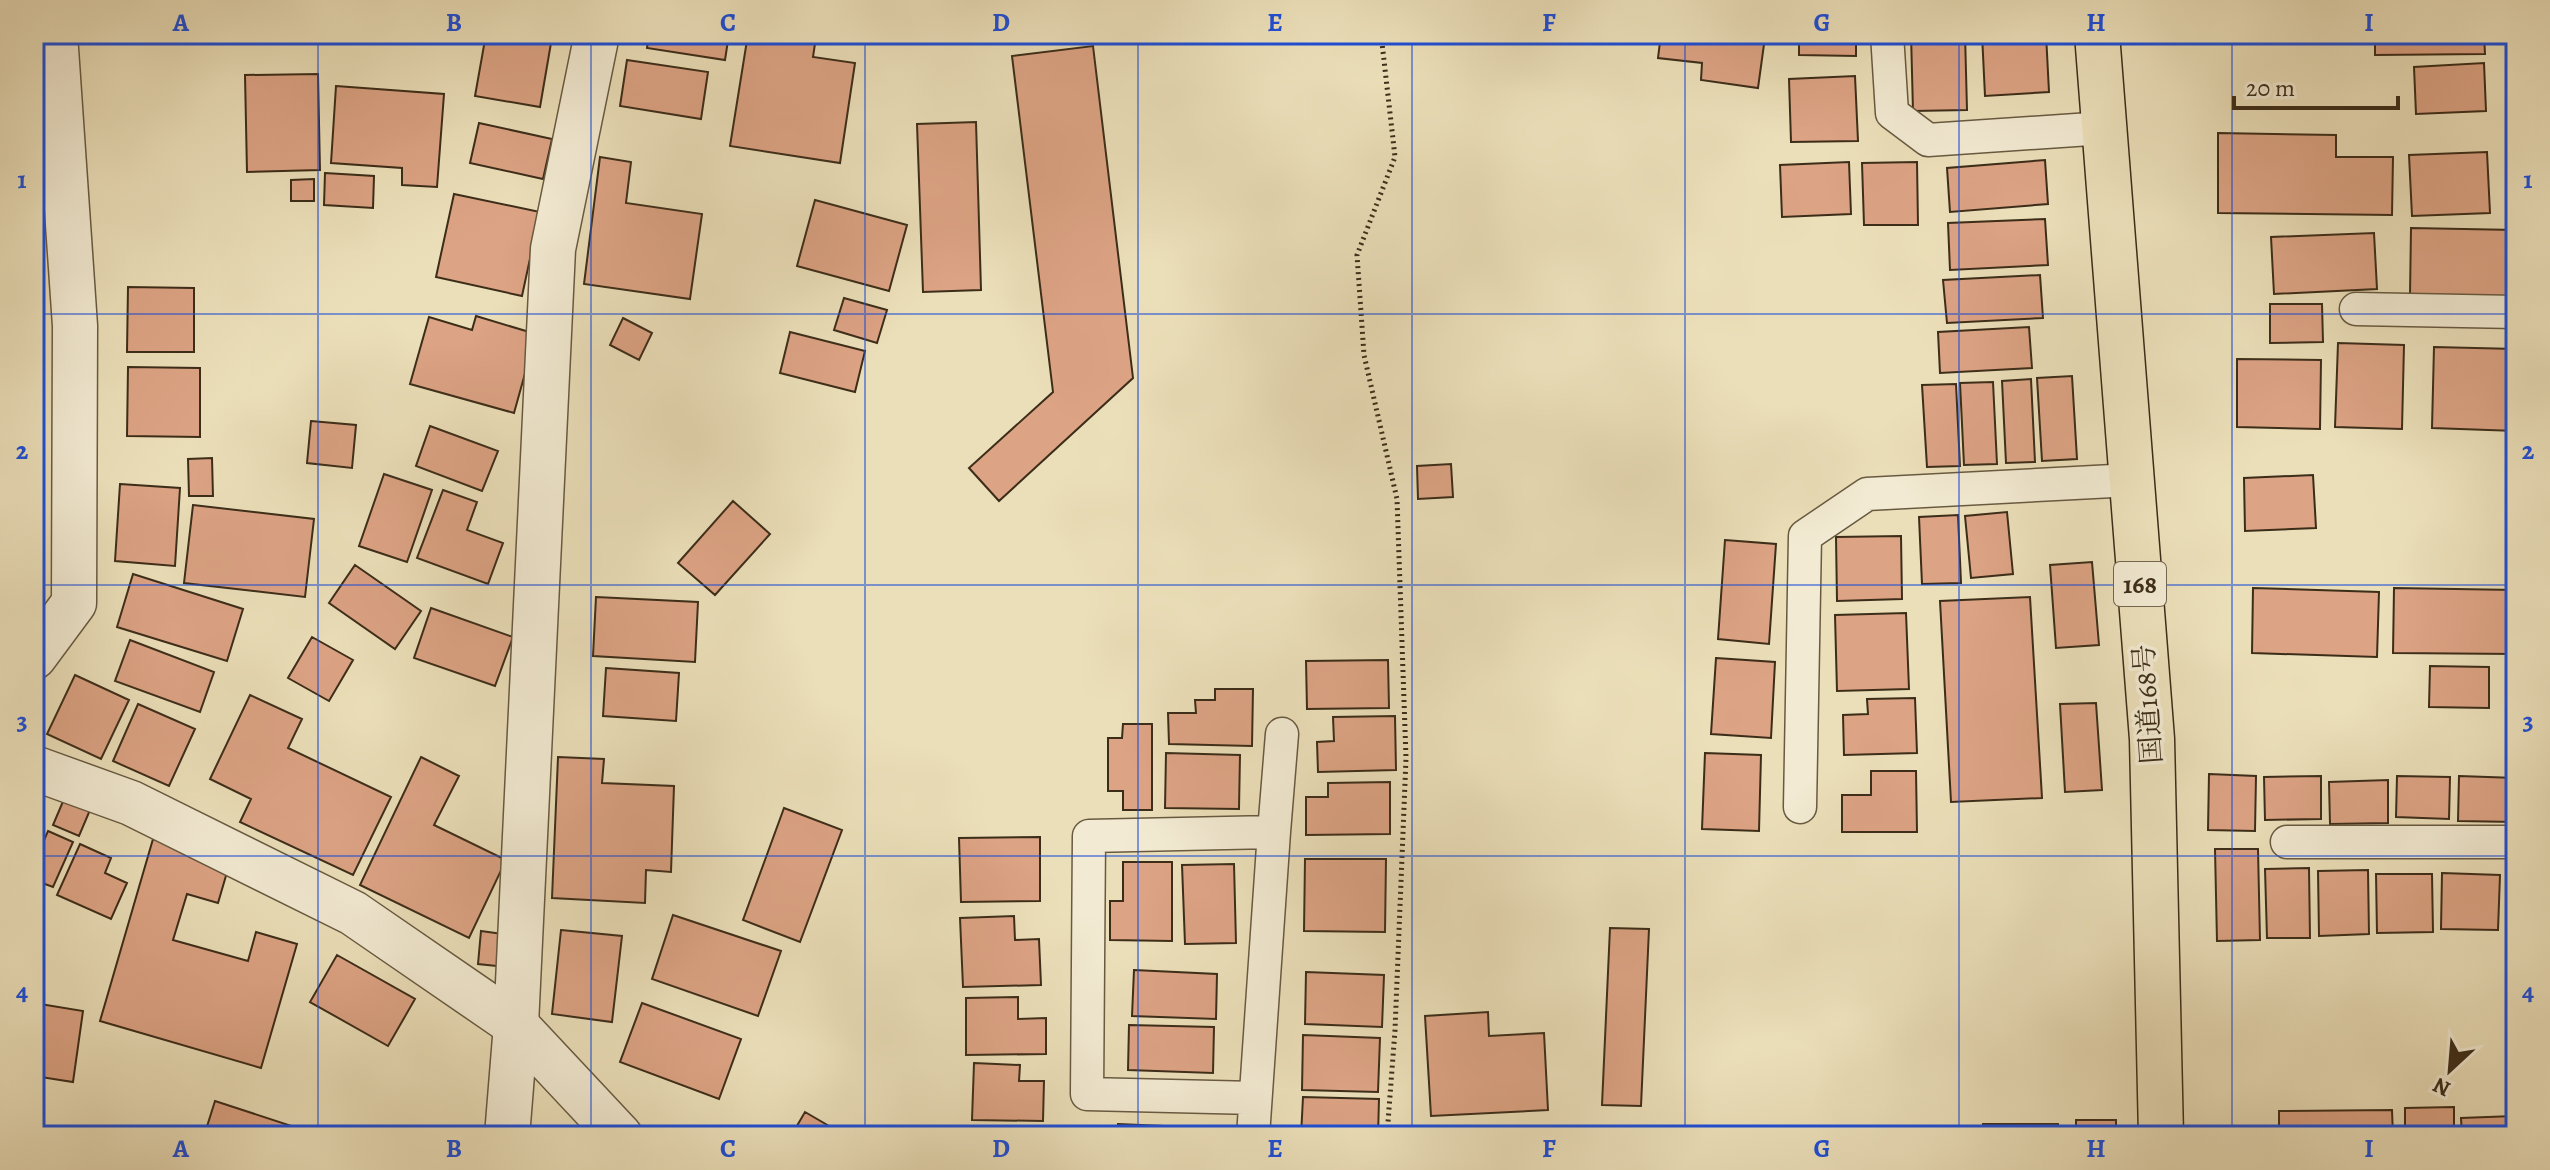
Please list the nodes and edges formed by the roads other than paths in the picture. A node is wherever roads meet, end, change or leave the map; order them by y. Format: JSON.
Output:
{"nodes":[{"id":1,"x":55,"y":34,"type":"edge"},
{"id":2,"x":597,"y":34,"type":"edge"},
{"id":3,"x":1887,"y":34,"type":"edge"},
{"id":4,"x":2097,"y":34,"type":"edge"},
{"id":5,"x":2105,"y":128,"type":"junction"},
{"id":6,"x":2356,"y":309,"type":"dead end"},
{"id":7,"x":2516,"y":312,"type":"edge"},
{"id":8,"x":2132,"y":480,"type":"junction"},
{"id":9,"x":34,"y":657,"type":"edge"},
{"id":10,"x":1282,"y":734,"type":"dead end"},
{"id":11,"x":34,"y":768,"type":"edge"},
{"id":12,"x":1800,"y":807,"type":"dead end"},
{"id":13,"x":1274,"y":832,"type":"junction"},
{"id":14,"x":2287,"y":842,"type":"dead end"},
{"id":15,"x":2516,"y":842,"type":"edge"},
{"id":16,"x":516,"y":1025,"type":"junction"},
{"id":17,"x":1255,"y":1098,"type":"junction"},
{"id":18,"x":507,"y":1136,"type":"edge"},
{"id":19,"x":620,"y":1136,"type":"edge"},
{"id":20,"x":1253,"y":1136,"type":"edge"},
{"id":21,"x":2161,"y":1136,"type":"edge"}],
"edges":[{"from":1,"to":9,"type":"street"},
{"from":2,"to":16,"type":"street"},
{"from":3,"to":5,"type":"lane"},
{"from":4,"to":5,"type":"highway","name":"国道168号","number":"168"},
{"from":5,"to":8,"type":"highway","name":"国道168号","number":"168"},
{"from":6,"to":7,"type":"lane"},
{"from":8,"to":12,"type":"lane"},
{"from":8,"to":21,"type":"highway","name":"国道168号","number":"168"},
{"from":10,"to":13,"type":"lane"},
{"from":11,"to":16,"type":"street"},
{"from":13,"to":17,"type":"lane"},
{"from":13,"to":17,"type":"lane"},
{"from":14,"to":15,"type":"lane"},
{"from":16,"to":18,"type":"street"},
{"from":16,"to":19,"type":"street"},
{"from":17,"to":20,"type":"lane"}]}
